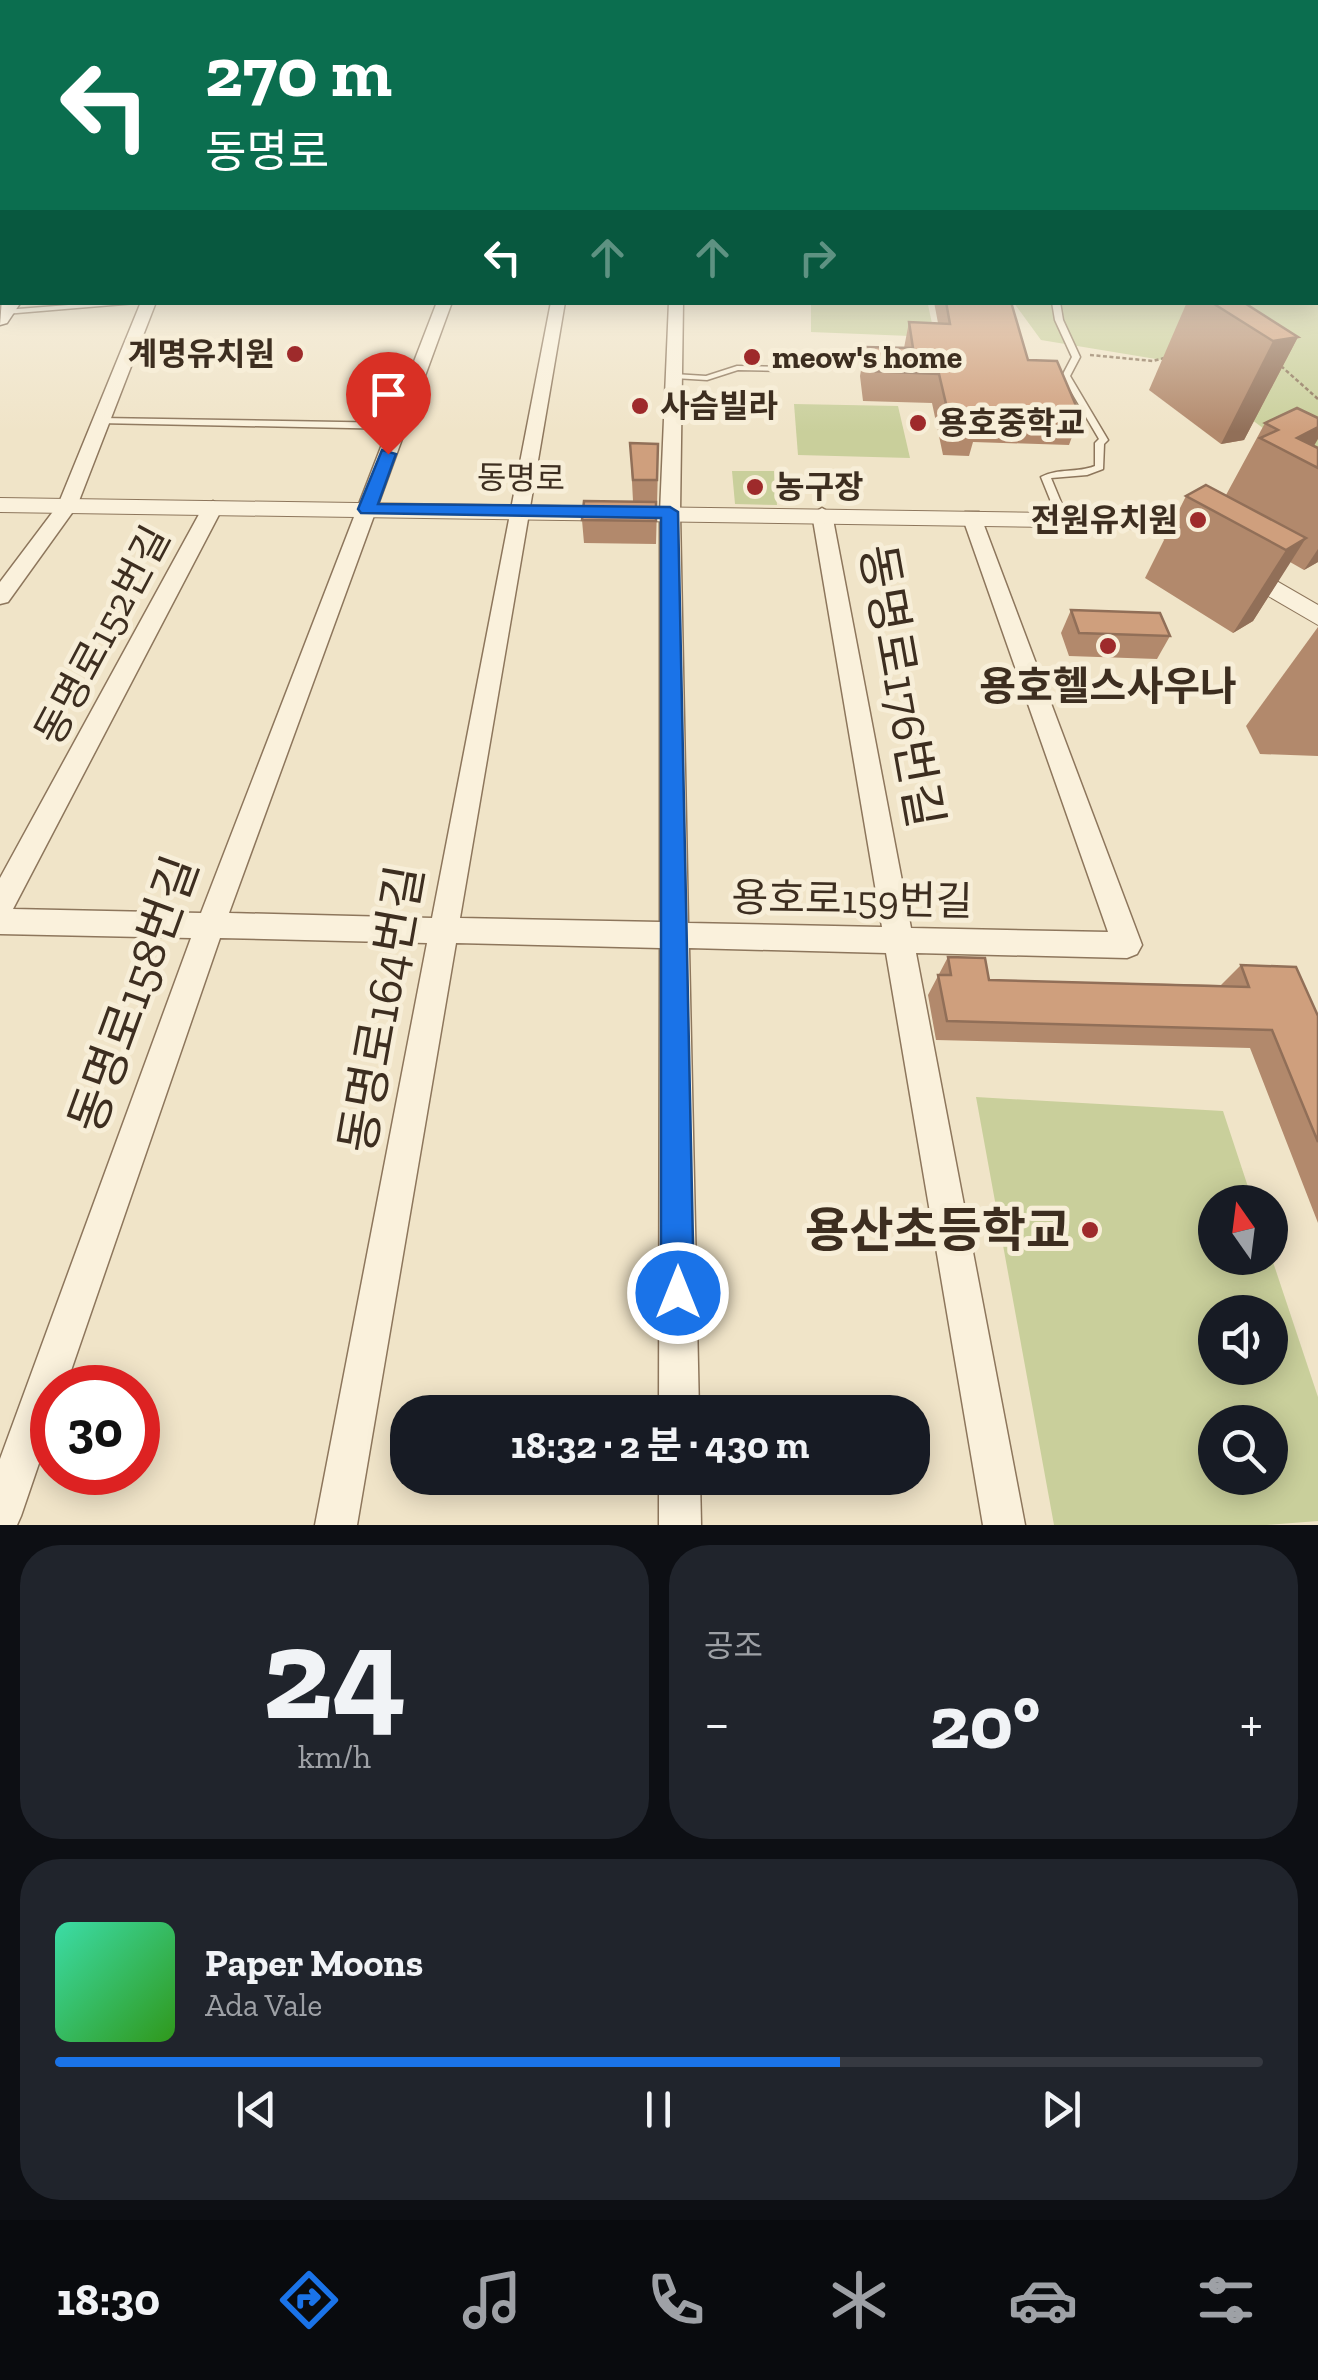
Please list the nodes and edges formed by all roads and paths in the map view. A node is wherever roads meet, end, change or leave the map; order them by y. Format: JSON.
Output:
{"nodes":[{"id":1,"x":104,"y":305,"type":"edge"},
{"id":2,"x":146,"y":305,"type":"edge"},
{"id":3,"x":443,"y":305,"type":"edge"},
{"id":4,"x":557,"y":305,"type":"edge"},
{"id":5,"x":676,"y":305,"type":"edge"},
{"id":6,"x":1056,"y":305,"type":"edge"},
{"id":7,"x":4,"y":312,"type":"edge"},
{"id":8,"x":1075,"y":353,"type":"junction"},
{"id":9,"x":1166,"y":357,"type":"dead end"},
{"id":10,"x":1286,"y":360,"type":"edge"},
{"id":11,"x":792,"y":369,"type":"dead end"},
{"id":12,"x":674,"y":376,"type":"junction"},
{"id":13,"x":1318,"y":399,"type":"edge"},
{"id":14,"x":101,"y":421,"type":"junction"},
{"id":15,"x":398,"y":426,"type":"junction"},
{"id":16,"x":0,"y":505,"type":"edge"},
{"id":17,"x":67,"y":506,"type":"junction"},
{"id":18,"x":213,"y":507,"type":"junction"},
{"id":19,"x":367,"y":509,"type":"junction"},
{"id":20,"x":520,"y":511,"type":"junction"},
{"id":21,"x":670,"y":512,"type":"junction"},
{"id":22,"x":822,"y":514,"type":"junction"},
{"id":23,"x":972,"y":516,"type":"junction"},
{"id":24,"x":1064,"y":519,"type":"junction"},
{"id":25,"x":0,"y":598,"type":"edge"},
{"id":26,"x":1318,"y":616,"type":"edge"},
{"id":27,"x":0,"y":905,"type":"edge"},
{"id":28,"x":0,"y":921,"type":"edge"},
{"id":29,"x":210,"y":926,"type":"junction"},
{"id":30,"x":444,"y":930,"type":"junction"},
{"id":31,"x":674,"y":935,"type":"junction"},
{"id":32,"x":899,"y":940,"type":"junction"},
{"id":33,"x":679,"y":1395,"type":"edge"},
{"id":34,"x":680,"y":1495,"type":"edge"},
{"id":35,"x":0,"y":1516,"type":"edge"},
{"id":36,"x":336,"y":1525,"type":"edge"},
{"id":37,"x":680,"y":1525,"type":"edge"},
{"id":38,"x":1004,"y":1525,"type":"edge"}],
"edges":[{"from":1,"to":7,"type":"lane"},
{"from":2,"to":14,"type":"street"},
{"from":3,"to":15,"type":"street","name":"동명로158번길"},
{"from":4,"to":20,"type":"street","name":"동명로164번길"},
{"from":5,"to":12,"type":"street"},
{"from":6,"to":8,"type":"lane"},
{"from":8,"to":9,"type":"path"},
{"from":8,"to":24,"type":"lane"},
{"from":10,"to":13,"type":"path"},
{"from":11,"to":12,"type":"lane"},
{"from":12,"to":21,"type":"street"},
{"from":14,"to":15,"type":"lane"},
{"from":14,"to":17,"type":"street"},
{"from":15,"to":19,"type":"street","name":"동명로158번길"},
{"from":16,"to":17,"type":"street","name":"동명로"},
{"from":17,"to":18,"type":"street","name":"동명로"},
{"from":17,"to":25,"type":"street"},
{"from":18,"to":19,"type":"street","name":"동명로"},
{"from":18,"to":27,"type":"street","name":"동명로152번길"},
{"from":19,"to":20,"type":"street","name":"동명로"},
{"from":19,"to":29,"type":"street","name":"동명로158번길"},
{"from":20,"to":21,"type":"street","name":"동명로"},
{"from":20,"to":30,"type":"street","name":"동명로164번길"},
{"from":21,"to":22,"type":"street","name":"동명로"},
{"from":21,"to":31,"type":"street"},
{"from":22,"to":23,"type":"street","name":"동명로"},
{"from":22,"to":32,"type":"street","name":"동명로176번길"},
{"from":23,"to":24,"type":"street","name":"동명로"},
{"from":23,"to":32,"type":"street","name":"용호로159번길"},
{"from":24,"to":26,"type":"street","name":"동명로"},
{"from":28,"to":29,"type":"street","name":"용호로159번길"},
{"from":29,"to":30,"type":"street","name":"용호로159번길"},
{"from":29,"to":35,"type":"street","name":"동명로158번길"},
{"from":30,"to":31,"type":"street","name":"용호로159번길"},
{"from":30,"to":36,"type":"street","name":"동명로164번길"},
{"from":31,"to":32,"type":"street","name":"용호로159번길"},
{"from":31,"to":33,"type":"street"},
{"from":32,"to":38,"type":"street","name":"동명로176번길"},
{"from":34,"to":37,"type":"street"}]}
